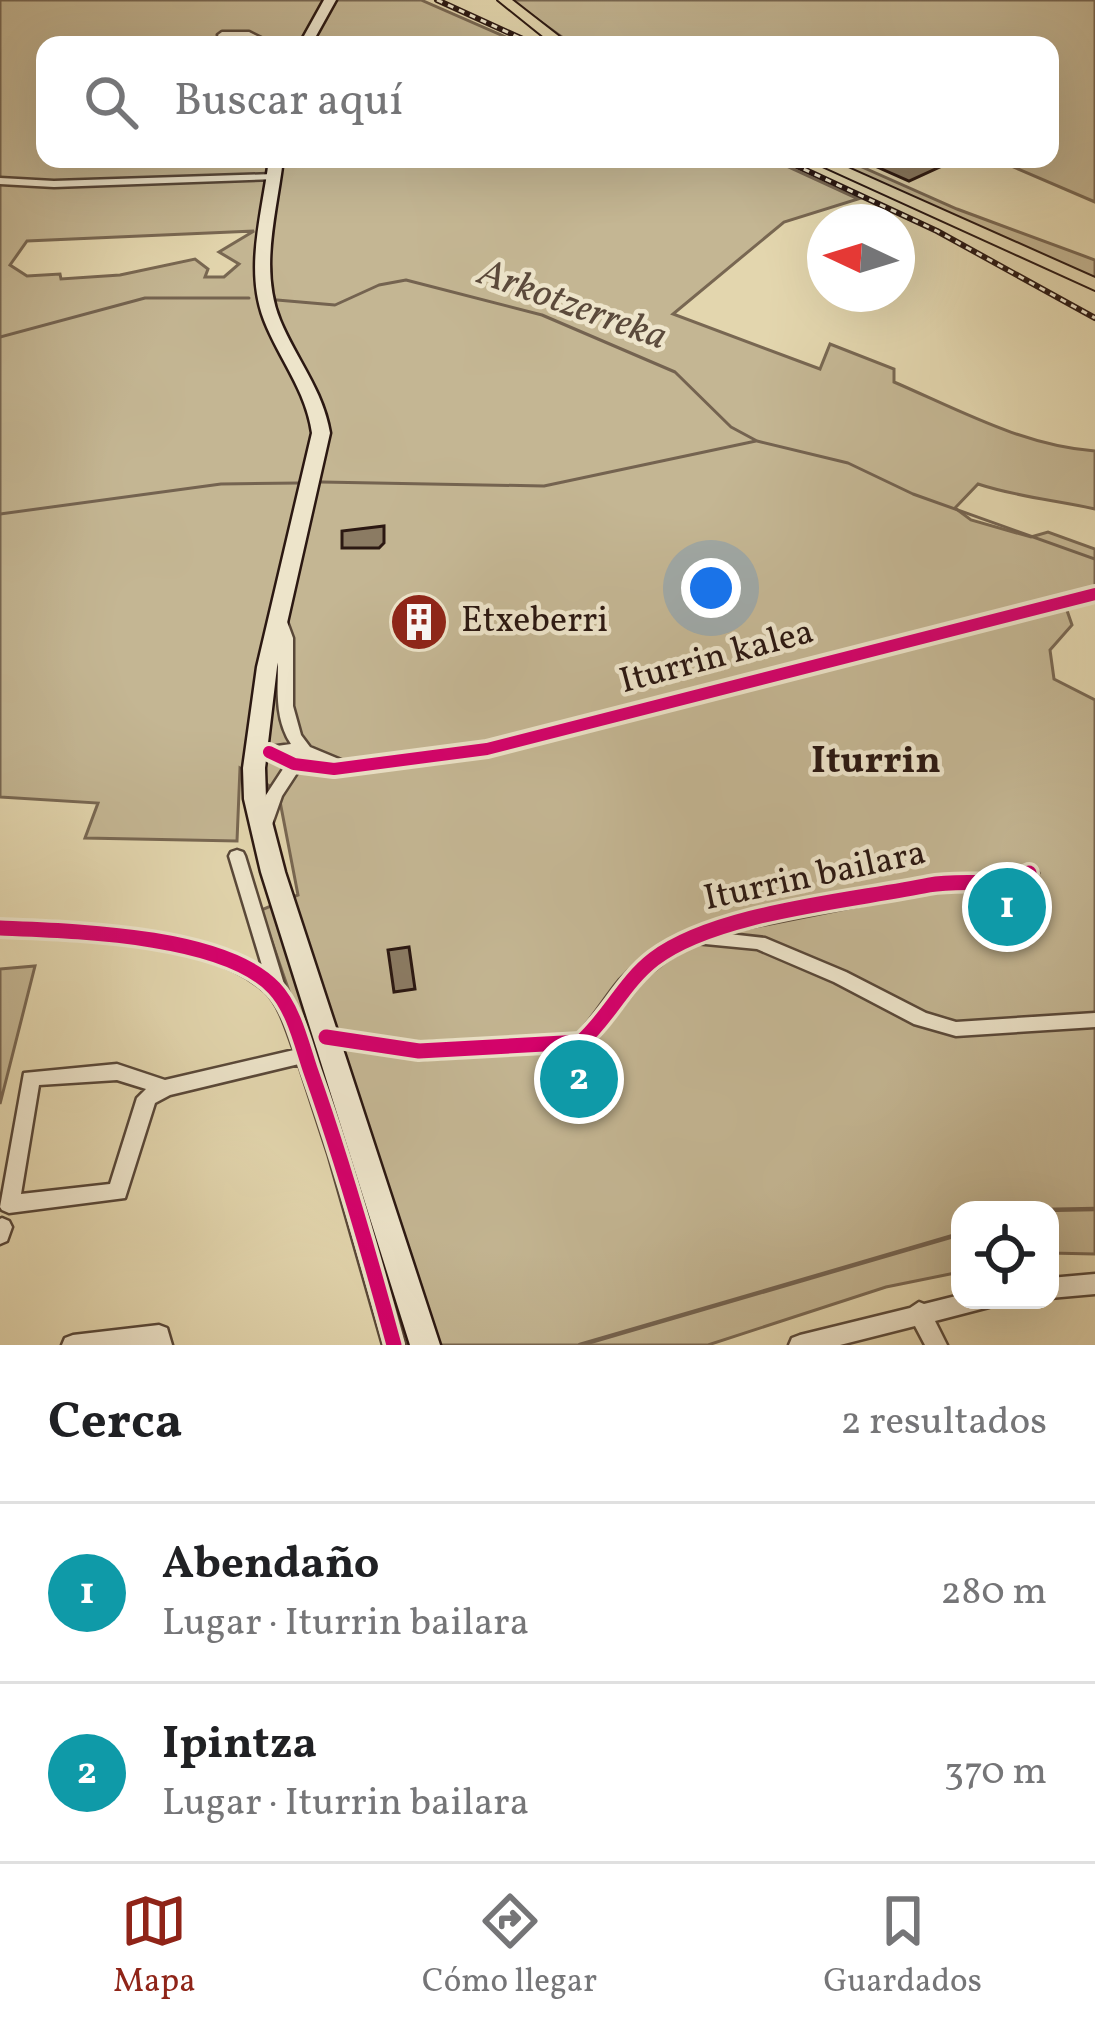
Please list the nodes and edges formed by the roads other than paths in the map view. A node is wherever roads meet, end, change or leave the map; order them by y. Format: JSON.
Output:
{"nodes":[{"id":1,"x":330,"y":0,"type":"edge"},
{"id":2,"x":504,"y":0,"type":"edge"},
{"id":3,"x":222,"y":35,"type":"dead end"},
{"id":4,"x":233,"y":36,"type":"edge"},
{"id":5,"x":310,"y":36,"type":"edge"},
{"id":6,"x":551,"y":36,"type":"edge"},
{"id":7,"x":275,"y":168,"type":"edge"},
{"id":8,"x":835,"y":168,"type":"edge"},
{"id":9,"x":0,"y":181,"type":"edge"},
{"id":10,"x":1095,"y":285,"type":"edge"},
{"id":11,"x":1095,"y":594,"type":"edge"},
{"id":12,"x":281,"y":622,"type":"junction"},
{"id":13,"x":299,"y":757,"type":"junction"},
{"id":14,"x":261,"y":760,"type":"junction"},
{"id":15,"x":344,"y":769,"type":"junction"},
{"id":16,"x":279,"y":786,"type":"junction"},
{"id":17,"x":263,"y":829,"type":"junction"},
{"id":18,"x":237,"y":856,"type":"dead end"},
{"id":19,"x":1029,"y":873,"type":"dead end"},
{"id":20,"x":0,"y":928,"type":"edge"},
{"id":21,"x":686,"y":938,"type":"junction"},
{"id":22,"x":279,"y":992,"type":"junction"},
{"id":23,"x":1095,"y":1021,"type":"edge"},
{"id":24,"x":315,"y":1046,"type":"junction"},
{"id":25,"x":165,"y":1088,"type":"junction"},
{"id":26,"x":1095,"y":1284,"type":"edge"},
{"id":27,"x":1059,"y":1287,"type":"edge"},
{"id":28,"x":951,"y":1306,"type":"edge"},
{"id":29,"x":920,"y":1312,"type":"junction"},
{"id":30,"x":74,"y":1345,"type":"edge"},
{"id":31,"x":161,"y":1345,"type":"edge"},
{"id":32,"x":394,"y":1345,"type":"edge"},
{"id":33,"x":425,"y":1345,"type":"edge"},
{"id":34,"x":800,"y":1345,"type":"edge"},
{"id":35,"x":937,"y":1345,"type":"edge"}],
"edges":[{"from":1,"to":5,"type":"main road"},
{"from":2,"to":6,"type":"main road"},
{"from":3,"to":4,"type":"street"},
{"from":7,"to":9,"type":"street"},
{"from":7,"to":12,"type":"main road"},
{"from":8,"to":10,"type":"main road"},
{"from":11,"to":15,"type":"street","name":"Iturrin kalea"},
{"from":12,"to":13,"type":"street"},
{"from":12,"to":14,"type":"main road"},
{"from":12,"to":14,"type":"main road"},
{"from":13,"to":14,"type":"street","name":"Iturrin kalea"},
{"from":13,"to":15,"type":"street","name":"Iturrin kalea"},
{"from":13,"to":16,"type":"street"},
{"from":14,"to":17,"type":"main road"},
{"from":15,"to":16,"type":"street","name":"Iturrin kalea"},
{"from":16,"to":17,"type":"street"},
{"from":17,"to":24,"type":"main road"},
{"from":18,"to":22,"type":"street"},
{"from":19,"to":21,"type":"street","name":"Iturrin bailara"},
{"from":20,"to":22,"type":"street"},
{"from":21,"to":23,"type":"street","name":"Iturrin bailara"},
{"from":21,"to":24,"type":"street","name":"Iturrin bailara"},
{"from":22,"to":24,"type":"street"},
{"from":24,"to":25,"type":"street"},
{"from":24,"to":32,"type":"street"},
{"from":24,"to":33,"type":"main road"},
{"from":25,"to":25,"type":"street"},
{"from":26,"to":27,"type":"street"},
{"from":28,"to":29,"type":"street"},
{"from":29,"to":34,"type":"street"},
{"from":29,"to":35,"type":"street"},
{"from":30,"to":31,"type":"street"}]}
